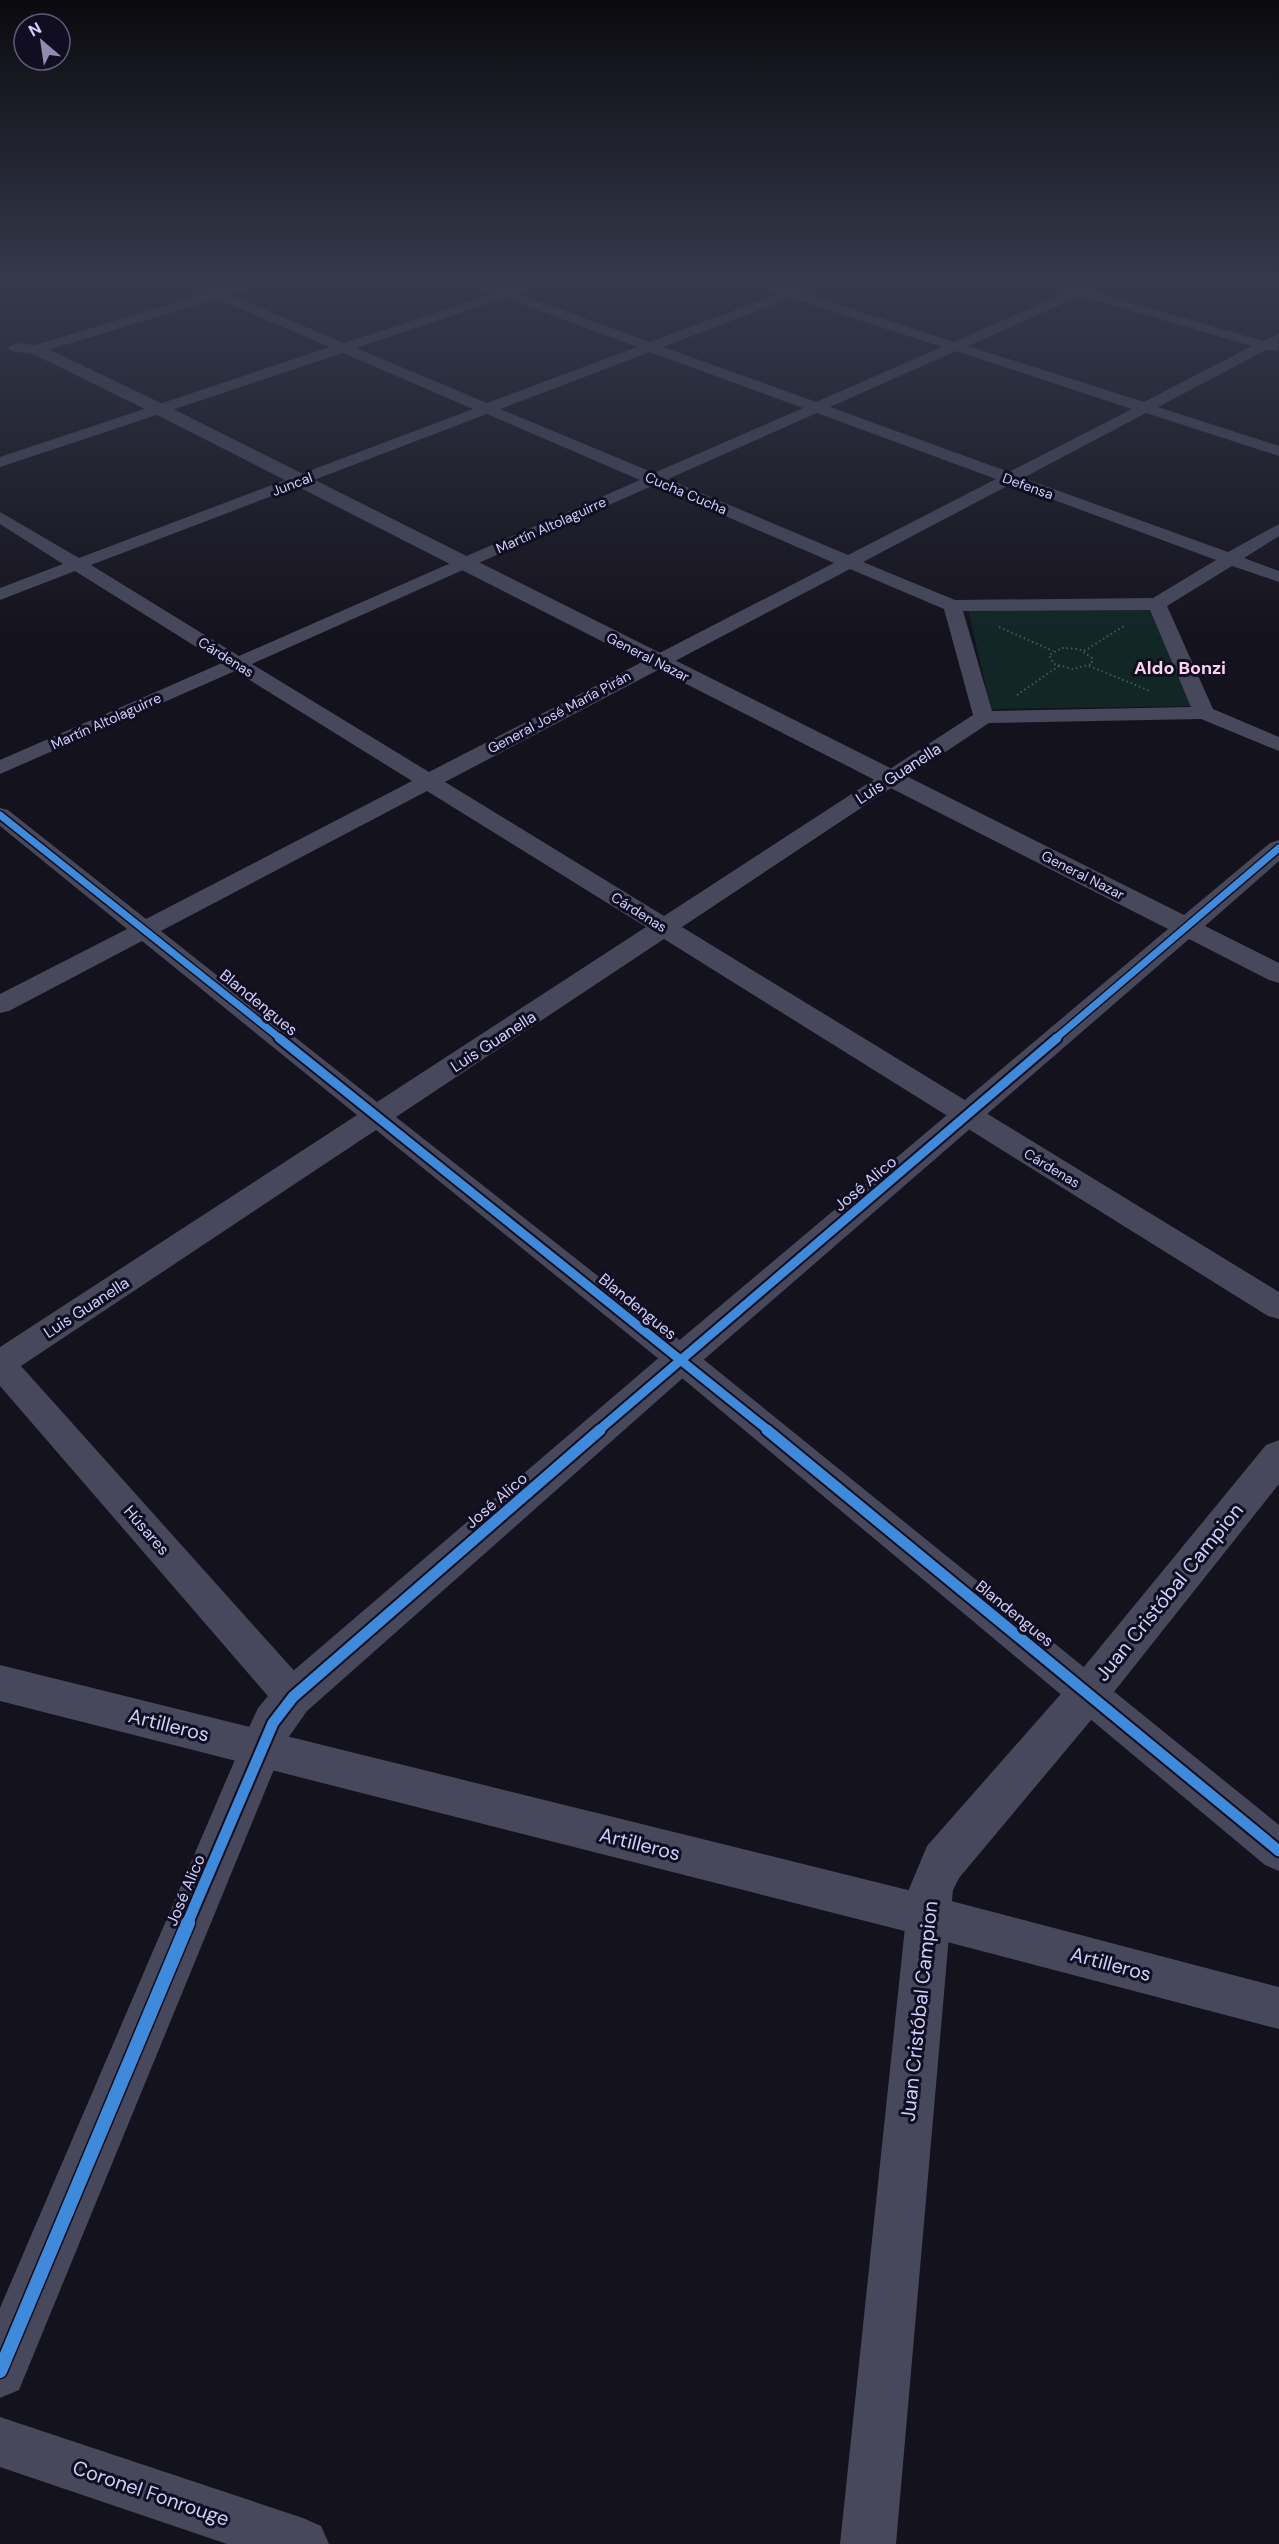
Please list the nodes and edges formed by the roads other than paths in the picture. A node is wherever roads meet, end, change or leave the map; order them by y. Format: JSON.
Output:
{"nodes":[{"id":1,"x":140,"y":401,"type":"edge"},
{"id":2,"x":184,"y":401,"type":"edge"},
{"id":3,"x":467,"y":401,"type":"edge"},
{"id":4,"x":509,"y":401,"type":"edge"},
{"id":5,"x":796,"y":401,"type":"edge"},
{"id":6,"x":833,"y":401,"type":"edge"},
{"id":7,"x":1121,"y":401,"type":"edge"},
{"id":8,"x":1159,"y":401,"type":"edge"},
{"id":9,"x":816,"y":408,"type":"junction"},
{"id":10,"x":1144,"y":408,"type":"junction"},
{"id":11,"x":159,"y":409,"type":"junction"},
{"id":12,"x":487,"y":409,"type":"junction"},
{"id":13,"x":1279,"y":451,"type":"edge"},
{"id":14,"x":0,"y":462,"type":"edge"},
{"id":15,"x":1006,"y":478,"type":"junction"},
{"id":16,"x":654,"y":479,"type":"junction"},
{"id":17,"x":300,"y":481,"type":"junction"},
{"id":18,"x":0,"y":517,"type":"edge"},
{"id":19,"x":1279,"y":529,"type":"edge"},
{"id":20,"x":1231,"y":559,"type":"junction"},
{"id":21,"x":848,"y":561,"type":"junction"},
{"id":22,"x":463,"y":564,"type":"junction"},
{"id":23,"x":77,"y":565,"type":"junction"},
{"id":24,"x":1279,"y":577,"type":"edge"},
{"id":25,"x":0,"y":594,"type":"edge"},
{"id":26,"x":1157,"y":604,"type":"junction"},
{"id":27,"x":952,"y":606,"type":"junction"},
{"id":28,"x":656,"y":661,"type":"junction"},
{"id":29,"x":235,"y":664,"type":"junction"},
{"id":30,"x":1204,"y":713,"type":"junction"},
{"id":31,"x":984,"y":717,"type":"junction"},
{"id":32,"x":1279,"y":745,"type":"edge"},
{"id":33,"x":0,"y":768,"type":"edge"},
{"id":34,"x":889,"y":778,"type":"junction"},
{"id":35,"x":430,"y":781,"type":"junction"},
{"id":36,"x":0,"y":814,"type":"edge"},
{"id":37,"x":1279,"y":848,"type":"edge"},
{"id":38,"x":1187,"y":927,"type":"junction"},
{"id":39,"x":665,"y":928,"type":"junction"},
{"id":40,"x":145,"y":930,"type":"junction"},
{"id":41,"x":1279,"y":974,"type":"edge"},
{"id":42,"x":0,"y":1005,"type":"edge"},
{"id":43,"x":967,"y":1116,"type":"junction"},
{"id":44,"x":378,"y":1117,"type":"junction"},
{"id":45,"x":1279,"y":1307,"type":"edge"},
{"id":46,"x":681,"y":1359,"type":"junction"},
{"id":47,"x":0,"y":1363,"type":"edge"},
{"id":48,"x":1279,"y":1456,"type":"edge"},
{"id":49,"x":0,"y":1683,"type":"edge"},
{"id":50,"x":1089,"y":1693,"type":"junction"},
{"id":51,"x":293,"y":1696,"type":"junction"},
{"id":52,"x":261,"y":1749,"type":"junction"},
{"id":53,"x":1279,"y":1851,"type":"edge"},
{"id":54,"x":928,"y":1916,"type":"junction"},
{"id":55,"x":1279,"y":2008,"type":"edge"},
{"id":56,"x":0,"y":2371,"type":"edge"},
{"id":57,"x":0,"y":2442,"type":"edge"},
{"id":58,"x":303,"y":2544,"type":"edge"},
{"id":59,"x":868,"y":2544,"type":"edge"}],
"edges":[{"from":1,"to":11,"type":"street","name":"General Nazar"},
{"from":2,"to":11,"type":"street"},
{"from":3,"to":12,"type":"street","name":"Cucha Cucha"},
{"from":4,"to":12,"type":"street","name":"Juncal"},
{"from":5,"to":9,"type":"street","name":"Defensa"},
{"from":6,"to":9,"type":"street","name":"Martín Altolaguirre"},
{"from":7,"to":10,"type":"street"},
{"from":8,"to":10,"type":"street","name":"General José María Pirán"},
{"from":9,"to":15,"type":"street","name":"Defensa"},
{"from":9,"to":16,"type":"street","name":"Martín Altolaguirre"},
{"from":10,"to":13,"type":"street"},
{"from":10,"to":15,"type":"street","name":"General José María Pirán"},
{"from":11,"to":14,"type":"street"},
{"from":11,"to":17,"type":"street","name":"General Nazar"},
{"from":12,"to":16,"type":"street","name":"Cucha Cucha"},
{"from":12,"to":17,"type":"street","name":"Juncal"},
{"from":15,"to":20,"type":"street","name":"Defensa"},
{"from":15,"to":21,"type":"street","name":"General José María Pirán"},
{"from":16,"to":21,"type":"street","name":"Cucha Cucha"},
{"from":16,"to":22,"type":"street","name":"Martín Altolaguirre"},
{"from":17,"to":22,"type":"street","name":"General Nazar"},
{"from":17,"to":23,"type":"street","name":"Juncal"},
{"from":18,"to":23,"type":"street","name":"Cárdenas"},
{"from":19,"to":20,"type":"street"},
{"from":20,"to":24,"type":"street","name":"Defensa"},
{"from":20,"to":26,"type":"street"},
{"from":21,"to":27,"type":"street","name":"Cucha Cucha"},
{"from":21,"to":28,"type":"street","name":"General José María Pirán"},
{"from":22,"to":28,"type":"street","name":"General Nazar"},
{"from":22,"to":29,"type":"street","name":"Martín Altolaguirre"},
{"from":23,"to":25,"type":"street","name":"Juncal"},
{"from":23,"to":29,"type":"street","name":"Cárdenas"},
{"from":26,"to":27,"type":"street"},
{"from":26,"to":30,"type":"street"},
{"from":27,"to":31,"type":"street"},
{"from":28,"to":34,"type":"street","name":"General Nazar"},
{"from":28,"to":35,"type":"street","name":"General José María Pirán"},
{"from":29,"to":33,"type":"street","name":"Martín Altolaguirre"},
{"from":29,"to":35,"type":"street","name":"Cárdenas"},
{"from":30,"to":31,"type":"street"},
{"from":30,"to":32,"type":"street"},
{"from":31,"to":34,"type":"street","name":"Luis Guanella"},
{"from":34,"to":38,"type":"street","name":"General Nazar"},
{"from":34,"to":39,"type":"street","name":"Luis Guanella"},
{"from":35,"to":39,"type":"street","name":"Cárdenas"},
{"from":35,"to":40,"type":"street","name":"General José María Pirán"},
{"from":36,"to":40,"type":"street","name":"Blandengues"},
{"from":37,"to":38,"type":"street","name":"José Alico"},
{"from":38,"to":41,"type":"street","name":"General Nazar"},
{"from":38,"to":43,"type":"street","name":"José Alico"},
{"from":39,"to":43,"type":"street","name":"Cárdenas"},
{"from":39,"to":44,"type":"street","name":"Luis Guanella"},
{"from":40,"to":42,"type":"street","name":"General José María Pirán"},
{"from":40,"to":44,"type":"street","name":"Blandengues"},
{"from":43,"to":45,"type":"street","name":"Cárdenas"},
{"from":43,"to":46,"type":"street","name":"José Alico"},
{"from":44,"to":46,"type":"street","name":"Blandengues"},
{"from":44,"to":47,"type":"street","name":"Luis Guanella"},
{"from":46,"to":50,"type":"street","name":"Blandengues"},
{"from":46,"to":51,"type":"street","name":"José Alico"},
{"from":47,"to":51,"type":"street","name":"Húsares"},
{"from":48,"to":50,"type":"street","name":"Juan Cristóbal Campion"},
{"from":49,"to":52,"type":"street","name":"Artilleros"},
{"from":50,"to":53,"type":"street","name":"Blandengues"},
{"from":50,"to":54,"type":"street","name":"Juan Cristóbal Campion"},
{"from":51,"to":52,"type":"street","name":"José Alico"},
{"from":52,"to":54,"type":"street","name":"Artilleros"},
{"from":52,"to":56,"type":"street","name":"José Alico"},
{"from":54,"to":55,"type":"street","name":"Artilleros"},
{"from":54,"to":59,"type":"street","name":"Juan Cristóbal Campion"},
{"from":57,"to":58,"type":"street","name":"Coronel Fonrouge"}]}
